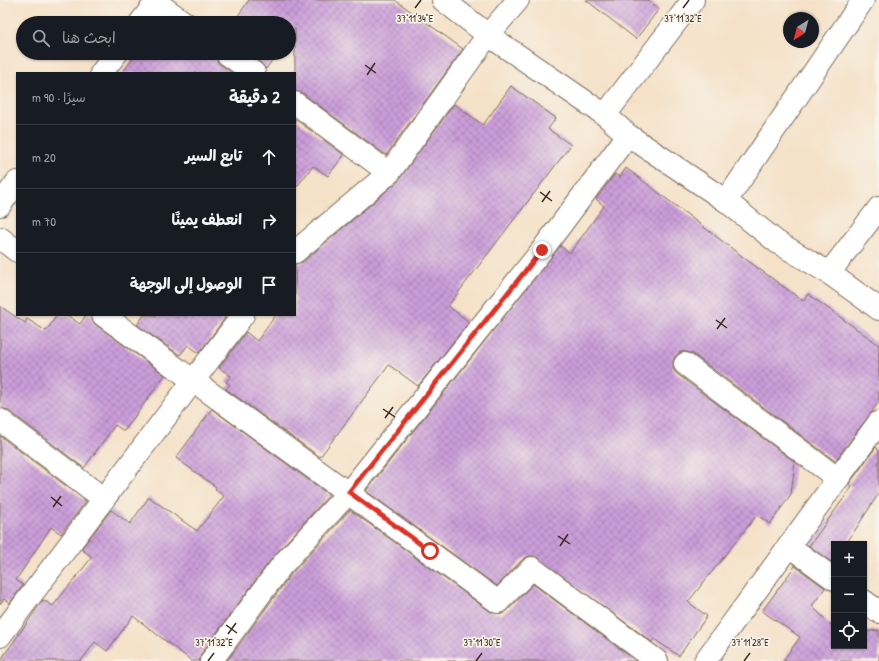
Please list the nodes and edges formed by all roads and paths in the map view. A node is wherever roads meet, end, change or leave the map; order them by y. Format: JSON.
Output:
{"nodes":[{"id":1,"x":443,"y":0,"type":"edge"},
{"id":2,"x":518,"y":0,"type":"edge"},
{"id":3,"x":693,"y":0,"type":"edge"},
{"id":4,"x":863,"y":0,"type":"edge"},
{"id":5,"x":157,"y":1,"type":"edge"},
{"id":6,"x":145,"y":16,"type":"edge"},
{"id":7,"x":176,"y":16,"type":"edge"},
{"id":8,"x":488,"y":35,"type":"junction"},
{"id":9,"x":112,"y":60,"type":"edge"},
{"id":10,"x":236,"y":60,"type":"edge"},
{"id":11,"x":103,"y":72,"type":"edge"},
{"id":12,"x":253,"y":72,"type":"edge"},
{"id":13,"x":296,"y":104,"type":"edge"},
{"id":14,"x":605,"y":114,"type":"junction"},
{"id":15,"x":628,"y":134,"type":"junction"},
{"id":16,"x":389,"y":173,"type":"junction"},
{"id":17,"x":16,"y":183,"type":"edge"},
{"id":18,"x":726,"y":201,"type":"junction"},
{"id":19,"x":0,"y":204,"type":"edge"},
{"id":20,"x":879,"y":208,"type":"edge"},
{"id":21,"x":0,"y":238,"type":"edge"},
{"id":22,"x":16,"y":250,"type":"edge"},
{"id":23,"x":296,"y":251,"type":"edge"},
{"id":24,"x":829,"y":273,"type":"junction"},
{"id":25,"x":879,"y":308,"type":"edge"},
{"id":26,"x":104,"y":316,"type":"edge"},
{"id":27,"x":242,"y":316,"type":"edge"},
{"id":28,"x":684,"y":364,"type":"dead end"},
{"id":29,"x":193,"y":381,"type":"junction"},
{"id":30,"x":0,"y":420,"type":"edge"},
{"id":31,"x":875,"y":435,"type":"edge"},
{"id":32,"x":838,"y":479,"type":"junction"},
{"id":33,"x":349,"y":492,"type":"junction"},
{"id":34,"x":104,"y":499,"type":"junction"},
{"id":35,"x":789,"y":546,"type":"junction"},
{"id":36,"x":831,"y":577,"type":"edge"},
{"id":37,"x":867,"y":603,"type":"edge"},
{"id":38,"x":879,"y":612,"type":"edge"},
{"id":39,"x":3,"y":627,"type":"edge"},
{"id":40,"x":710,"y":659,"type":"edge"},
{"id":41,"x":211,"y":661,"type":"edge"},
{"id":42,"x":657,"y":661,"type":"edge"}],
"edges":[{"from":1,"to":8,"type":"street"},
{"from":2,"to":8,"type":"street"},
{"from":3,"to":14,"type":"street"},
{"from":4,"to":18,"type":"street"},
{"from":5,"to":6,"type":"street"},
{"from":5,"to":7,"type":"street"},
{"from":8,"to":14,"type":"street"},
{"from":8,"to":16,"type":"street"},
{"from":9,"to":11,"type":"street"},
{"from":10,"to":12,"type":"street"},
{"from":13,"to":16,"type":"street"},
{"from":14,"to":15,"type":"street"},
{"from":15,"to":18,"type":"street"},
{"from":15,"to":33,"type":"street"},
{"from":16,"to":23,"type":"street"},
{"from":17,"to":19,"type":"street"},
{"from":18,"to":24,"type":"street"},
{"from":20,"to":24,"type":"street"},
{"from":21,"to":22,"type":"street"},
{"from":24,"to":25,"type":"street"},
{"from":26,"to":29,"type":"street"},
{"from":27,"to":29,"type":"street"},
{"from":28,"to":32,"type":"street"},
{"from":29,"to":33,"type":"street"},
{"from":29,"to":34,"type":"street"},
{"from":30,"to":34,"type":"street"},
{"from":31,"to":32,"type":"street"},
{"from":32,"to":35,"type":"street"},
{"from":33,"to":41,"type":"street"},
{"from":33,"to":42,"type":"street"},
{"from":34,"to":39,"type":"street"},
{"from":35,"to":36,"type":"street"},
{"from":35,"to":40,"type":"street"},
{"from":37,"to":38,"type":"street"}]}
